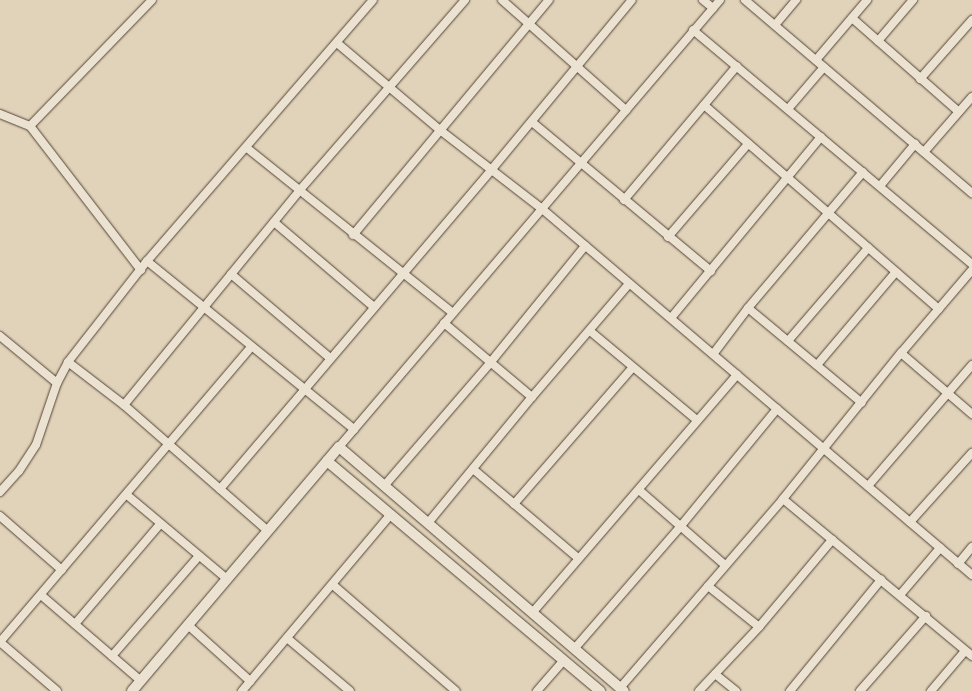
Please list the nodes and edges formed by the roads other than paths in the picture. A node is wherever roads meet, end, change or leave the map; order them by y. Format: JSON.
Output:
{"nodes":[{"id":1,"x":152,"y":0,"type":"edge"},
{"id":2,"x":373,"y":0,"type":"edge"},
{"id":3,"x":465,"y":0,"type":"edge"},
{"id":4,"x":502,"y":0,"type":"edge"},
{"id":5,"x":548,"y":0,"type":"edge"},
{"id":6,"x":632,"y":0,"type":"edge"},
{"id":7,"x":703,"y":0,"type":"edge"},
{"id":8,"x":720,"y":0,"type":"edge"},
{"id":9,"x":746,"y":0,"type":"edge"},
{"id":10,"x":796,"y":0,"type":"edge"},
{"id":11,"x":867,"y":0,"type":"edge"},
{"id":12,"x":913,"y":0,"type":"edge"},
{"id":13,"x":713,"y":8,"type":"junction"},
{"id":14,"x":852,"y":18,"type":"junction"},
{"id":15,"x":972,"y":20,"type":"edge"},
{"id":16,"x":530,"y":23,"type":"junction"},
{"id":17,"x":775,"y":25,"type":"junction"},
{"id":18,"x":693,"y":30,"type":"junction"},
{"id":19,"x":878,"y":41,"type":"junction"},
{"id":20,"x":337,"y":43,"type":"junction"},
{"id":21,"x":816,"y":60,"type":"junction"},
{"id":22,"x":575,"y":66,"type":"junction"},
{"id":23,"x":737,"y":66,"type":"junction"},
{"id":24,"x":824,"y":67,"type":"junction"},
{"id":25,"x":920,"y":79,"type":"junction"},
{"id":26,"x":390,"y":87,"type":"junction"},
{"id":27,"x":972,"y":97,"type":"edge"},
{"id":28,"x":704,"y":105,"type":"junction"},
{"id":29,"x":788,"y":109,"type":"junction"},
{"id":30,"x":626,"y":110,"type":"junction"},
{"id":31,"x":959,"y":112,"type":"junction"},
{"id":32,"x":0,"y":114,"type":"edge"},
{"id":33,"x":532,"y":122,"type":"junction"},
{"id":34,"x":30,"y":126,"type":"junction"},
{"id":35,"x":440,"y":130,"type":"junction"},
{"id":36,"x":821,"y":136,"type":"junction"},
{"id":37,"x":748,"y":144,"type":"junction"},
{"id":38,"x":915,"y":144,"type":"junction"},
{"id":39,"x":247,"y":148,"type":"junction"},
{"id":40,"x":924,"y":152,"type":"junction"},
{"id":41,"x":579,"y":162,"type":"junction"},
{"id":42,"x":492,"y":169,"type":"junction"},
{"id":43,"x":863,"y":172,"type":"junction"},
{"id":44,"x":785,"y":178,"type":"junction"},
{"id":45,"x":880,"y":186,"type":"junction"},
{"id":46,"x":970,"y":188,"type":"edge"},
{"id":47,"x":299,"y":191,"type":"junction"},
{"id":48,"x":624,"y":200,"type":"junction"},
{"id":49,"x":541,"y":208,"type":"junction"},
{"id":50,"x":828,"y":214,"type":"junction"},
{"id":51,"x":274,"y":222,"type":"junction"},
{"id":52,"x":353,"y":235,"type":"junction"},
{"id":53,"x":668,"y":237,"type":"junction"},
{"id":54,"x":585,"y":246,"type":"junction"},
{"id":55,"x":868,"y":248,"type":"junction"},
{"id":56,"x":147,"y":261,"type":"junction"},
{"id":57,"x":972,"y":264,"type":"edge"},
{"id":58,"x":141,"y":270,"type":"junction"},
{"id":59,"x":972,"y":270,"type":"edge"},
{"id":60,"x":711,"y":271,"type":"junction"},
{"id":61,"x":896,"y":272,"type":"junction"},
{"id":62,"x":402,"y":273,"type":"junction"},
{"id":63,"x":232,"y":274,"type":"junction"},
{"id":64,"x":629,"y":284,"type":"junction"},
{"id":65,"x":204,"y":306,"type":"junction"},
{"id":66,"x":374,"y":307,"type":"junction"},
{"id":67,"x":748,"y":308,"type":"junction"},
{"id":68,"x":939,"y":309,"type":"junction"},
{"id":69,"x":453,"y":313,"type":"junction"},
{"id":70,"x":671,"y":318,"type":"junction"},
{"id":71,"x":444,"y":323,"type":"junction"},
{"id":72,"x":590,"y":331,"type":"junction"},
{"id":73,"x":0,"y":336,"type":"edge"},
{"id":74,"x":788,"y":341,"type":"junction"},
{"id":75,"x":252,"y":347,"type":"junction"},
{"id":76,"x":901,"y":353,"type":"junction"},
{"id":77,"x":714,"y":354,"type":"junction"},
{"id":78,"x":330,"y":358,"type":"junction"},
{"id":79,"x":68,"y":362,"type":"junction"},
{"id":80,"x":490,"y":363,"type":"junction"},
{"id":81,"x":972,"y":365,"type":"edge"},
{"id":82,"x":817,"y":366,"type":"junction"},
{"id":83,"x":633,"y":367,"type":"junction"},
{"id":84,"x":737,"y":375,"type":"junction"},
{"id":85,"x":57,"y":383,"type":"junction"},
{"id":86,"x":304,"y":390,"type":"junction"},
{"id":87,"x":948,"y":394,"type":"junction"},
{"id":88,"x":532,"y":397,"type":"junction"},
{"id":89,"x":862,"y":403,"type":"junction"},
{"id":90,"x":124,"y":405,"type":"junction"},
{"id":91,"x":777,"y":409,"type":"junction"},
{"id":92,"x":972,"y":414,"type":"edge"},
{"id":93,"x":697,"y":420,"type":"junction"},
{"id":94,"x":354,"y":429,"type":"junction"},
{"id":95,"x":170,"y":444,"type":"junction"},
{"id":96,"x":339,"y":447,"type":"junction"},
{"id":97,"x":823,"y":449,"type":"junction"},
{"id":98,"x":972,"y":454,"type":"edge"},
{"id":99,"x":327,"y":461,"type":"junction"},
{"id":100,"x":473,"y":469,"type":"junction"},
{"id":101,"x":384,"y":486,"type":"junction"},
{"id":102,"x":868,"y":486,"type":"junction"},
{"id":103,"x":220,"y":489,"type":"junction"},
{"id":104,"x":639,"y":490,"type":"junction"},
{"id":105,"x":0,"y":492,"type":"edge"},
{"id":106,"x":127,"y":495,"type":"junction"},
{"id":107,"x":783,"y":499,"type":"junction"},
{"id":108,"x":514,"y":504,"type":"junction"},
{"id":109,"x":390,"y":514,"type":"junction"},
{"id":110,"x":0,"y":516,"type":"edge"},
{"id":111,"x":910,"y":522,"type":"junction"},
{"id":112,"x":428,"y":523,"type":"junction"},
{"id":113,"x":160,"y":524,"type":"junction"},
{"id":114,"x":680,"y":527,"type":"junction"},
{"id":115,"x":268,"y":531,"type":"junction"},
{"id":116,"x":832,"y":540,"type":"junction"},
{"id":117,"x":972,"y":547,"type":"edge"},
{"id":118,"x":940,"y":548,"type":"junction"},
{"id":119,"x":198,"y":557,"type":"junction"},
{"id":120,"x":578,"y":558,"type":"junction"},
{"id":121,"x":958,"y":564,"type":"junction"},
{"id":122,"x":725,"y":565,"type":"junction"},
{"id":123,"x":62,"y":570,"type":"junction"},
{"id":124,"x":972,"y":575,"type":"edge"},
{"id":125,"x":227,"y":579,"type":"junction"},
{"id":126,"x":881,"y":580,"type":"junction"},
{"id":127,"x":333,"y":584,"type":"junction"},
{"id":128,"x":708,"y":586,"type":"junction"},
{"id":129,"x":41,"y":594,"type":"junction"},
{"id":130,"x":900,"y":595,"type":"junction"},
{"id":131,"x":533,"y":612,"type":"junction"},
{"id":132,"x":926,"y":616,"type":"junction"},
{"id":133,"x":75,"y":624,"type":"junction"},
{"id":134,"x":188,"y":625,"type":"junction"},
{"id":135,"x":759,"y":627,"type":"junction"},
{"id":136,"x":287,"y":638,"type":"junction"},
{"id":137,"x":0,"y":642,"type":"edge"},
{"id":138,"x":575,"y":648,"type":"junction"},
{"id":139,"x":965,"y":651,"type":"junction"},
{"id":140,"x":112,"y":656,"type":"junction"},
{"id":141,"x":972,"y":656,"type":"edge"},
{"id":142,"x":563,"y":661,"type":"junction"},
{"id":143,"x":715,"y":674,"type":"junction"},
{"id":144,"x":141,"y":681,"type":"junction"},
{"id":145,"x":250,"y":681,"type":"junction"},
{"id":146,"x":46,"y":688,"type":"edge"},
{"id":147,"x":445,"y":688,"type":"edge"},
{"id":148,"x":345,"y":689,"type":"edge"},
{"id":149,"x":622,"y":689,"type":"edge"},
{"id":150,"x":57,"y":691,"type":"edge"},
{"id":151,"x":132,"y":691,"type":"edge"},
{"id":152,"x":242,"y":691,"type":"edge"},
{"id":153,"x":456,"y":691,"type":"edge"},
{"id":154,"x":537,"y":691,"type":"edge"},
{"id":155,"x":600,"y":691,"type":"edge"},
{"id":156,"x":699,"y":691,"type":"edge"},
{"id":157,"x":736,"y":691,"type":"edge"},
{"id":158,"x":790,"y":691,"type":"edge"},
{"id":159,"x":860,"y":691,"type":"edge"},
{"id":160,"x":931,"y":691,"type":"edge"}],
"edges":[{"from":1,"to":34,"type":"street"},
{"from":2,"to":20,"type":"street"},
{"from":3,"to":26,"type":"street"},
{"from":4,"to":16,"type":"street"},
{"from":5,"to":16,"type":"street"},
{"from":6,"to":22,"type":"street"},
{"from":7,"to":13,"type":"street"},
{"from":8,"to":13,"type":"street"},
{"from":9,"to":17,"type":"street"},
{"from":10,"to":17,"type":"street"},
{"from":11,"to":14,"type":"street"},
{"from":12,"to":19,"type":"street"},
{"from":13,"to":18,"type":"street"},
{"from":14,"to":19,"type":"street"},
{"from":14,"to":21,"type":"street"},
{"from":15,"to":25,"type":"street"},
{"from":16,"to":22,"type":"street"},
{"from":16,"to":35,"type":"street"},
{"from":17,"to":21,"type":"street"},
{"from":18,"to":23,"type":"street"},
{"from":18,"to":30,"type":"street"},
{"from":19,"to":25,"type":"street"},
{"from":20,"to":26,"type":"street"},
{"from":20,"to":39,"type":"street"},
{"from":21,"to":24,"type":"street"},
{"from":22,"to":30,"type":"street"},
{"from":22,"to":33,"type":"street"},
{"from":23,"to":28,"type":"street"},
{"from":23,"to":29,"type":"street"},
{"from":24,"to":29,"type":"street"},
{"from":24,"to":38,"type":"street"},
{"from":25,"to":31,"type":"street"},
{"from":26,"to":35,"type":"street"},
{"from":26,"to":47,"type":"street"},
{"from":27,"to":31,"type":"street"},
{"from":28,"to":37,"type":"street"},
{"from":28,"to":48,"type":"street"},
{"from":29,"to":36,"type":"street"},
{"from":30,"to":41,"type":"street"},
{"from":31,"to":40,"type":"street"},
{"from":32,"to":34,"type":"street"},
{"from":33,"to":41,"type":"street"},
{"from":33,"to":42,"type":"street"},
{"from":34,"to":58,"type":"street"},
{"from":35,"to":42,"type":"street"},
{"from":35,"to":52,"type":"street"},
{"from":36,"to":43,"type":"street"},
{"from":36,"to":44,"type":"street"},
{"from":37,"to":44,"type":"street"},
{"from":37,"to":53,"type":"street"},
{"from":38,"to":40,"type":"street"},
{"from":38,"to":45,"type":"street"},
{"from":39,"to":47,"type":"street"},
{"from":39,"to":56,"type":"street"},
{"from":40,"to":46,"type":"street"},
{"from":41,"to":48,"type":"street"},
{"from":41,"to":49,"type":"street"},
{"from":42,"to":49,"type":"street"},
{"from":42,"to":62,"type":"street"},
{"from":43,"to":45,"type":"street"},
{"from":43,"to":50,"type":"street"},
{"from":44,"to":50,"type":"street"},
{"from":44,"to":60,"type":"street"},
{"from":45,"to":57,"type":"street"},
{"from":47,"to":51,"type":"street"},
{"from":47,"to":52,"type":"street"},
{"from":48,"to":53,"type":"street"},
{"from":49,"to":54,"type":"street"},
{"from":49,"to":69,"type":"street"},
{"from":50,"to":55,"type":"street"},
{"from":50,"to":67,"type":"street"},
{"from":51,"to":63,"type":"street"},
{"from":51,"to":66,"type":"street"},
{"from":52,"to":62,"type":"street"},
{"from":53,"to":60,"type":"street"},
{"from":54,"to":64,"type":"street"},
{"from":54,"to":80,"type":"street"},
{"from":55,"to":61,"type":"street"},
{"from":55,"to":74,"type":"street"},
{"from":56,"to":58,"type":"street"},
{"from":56,"to":65,"type":"street"},
{"from":58,"to":79,"type":"street"},
{"from":59,"to":68,"type":"street"},
{"from":60,"to":70,"type":"street"},
{"from":61,"to":68,"type":"street"},
{"from":61,"to":82,"type":"street"},
{"from":62,"to":66,"type":"street"},
{"from":62,"to":69,"type":"street"},
{"from":63,"to":65,"type":"street"},
{"from":63,"to":78,"type":"street"},
{"from":64,"to":70,"type":"street"},
{"from":64,"to":72,"type":"street"},
{"from":65,"to":75,"type":"street"},
{"from":65,"to":90,"type":"street"},
{"from":66,"to":78,"type":"street"},
{"from":67,"to":74,"type":"street"},
{"from":67,"to":77,"type":"street"},
{"from":68,"to":76,"type":"street"},
{"from":69,"to":71,"type":"street"},
{"from":70,"to":77,"type":"street"},
{"from":71,"to":80,"type":"street"},
{"from":71,"to":94,"type":"street"},
{"from":72,"to":83,"type":"street"},
{"from":72,"to":88,"type":"street"},
{"from":73,"to":85,"type":"street"},
{"from":74,"to":82,"type":"street"},
{"from":75,"to":86,"type":"street"},
{"from":75,"to":95,"type":"street"},
{"from":76,"to":87,"type":"street"},
{"from":76,"to":89,"type":"street"},
{"from":77,"to":84,"type":"street"},
{"from":78,"to":86,"type":"street"},
{"from":79,"to":85,"type":"street"},
{"from":79,"to":90,"type":"street"},
{"from":80,"to":88,"type":"street"},
{"from":80,"to":101,"type":"street"},
{"from":81,"to":87,"type":"street"},
{"from":82,"to":89,"type":"street"},
{"from":83,"to":93,"type":"street"},
{"from":83,"to":108,"type":"street"},
{"from":84,"to":91,"type":"street"},
{"from":84,"to":93,"type":"street"},
{"from":85,"to":105,"type":"street"},
{"from":86,"to":94,"type":"street"},
{"from":86,"to":103,"type":"street"},
{"from":87,"to":92,"type":"street"},
{"from":87,"to":102,"type":"street"},
{"from":88,"to":100,"type":"street"},
{"from":89,"to":97,"type":"street"},
{"from":90,"to":95,"type":"street"},
{"from":91,"to":97,"type":"street"},
{"from":91,"to":114,"type":"street"},
{"from":93,"to":104,"type":"street"},
{"from":94,"to":96,"type":"street"},
{"from":95,"to":103,"type":"street"},
{"from":95,"to":106,"type":"street"},
{"from":96,"to":99,"type":"main road"},
{"from":96,"to":101,"type":"main road"},
{"from":97,"to":102,"type":"street"},
{"from":97,"to":107,"type":"street"},
{"from":98,"to":111,"type":"street"},
{"from":99,"to":109,"type":"main road"},
{"from":99,"to":115,"type":"main road"},
{"from":100,"to":108,"type":"street"},
{"from":100,"to":112,"type":"street"},
{"from":101,"to":112,"type":"main road"},
{"from":102,"to":111,"type":"street"},
{"from":103,"to":115,"type":"street"},
{"from":104,"to":114,"type":"street"},
{"from":104,"to":120,"type":"street"},
{"from":106,"to":113,"type":"street"},
{"from":106,"to":123,"type":"street"},
{"from":107,"to":116,"type":"street"},
{"from":107,"to":122,"type":"street"},
{"from":108,"to":120,"type":"street"},
{"from":109,"to":127,"type":"street"},
{"from":109,"to":142,"type":"main road"},
{"from":110,"to":123,"type":"street"},
{"from":111,"to":118,"type":"street"},
{"from":112,"to":131,"type":"main road"},
{"from":113,"to":119,"type":"street"},
{"from":113,"to":133,"type":"street"},
{"from":114,"to":122,"type":"street"},
{"from":114,"to":138,"type":"street"},
{"from":115,"to":125,"type":"main road"},
{"from":116,"to":126,"type":"street"},
{"from":116,"to":135,"type":"street"},
{"from":117,"to":121,"type":"street"},
{"from":118,"to":121,"type":"street"},
{"from":118,"to":130,"type":"street"},
{"from":119,"to":125,"type":"street"},
{"from":119,"to":140,"type":"street"},
{"from":120,"to":131,"type":"street"},
{"from":121,"to":124,"type":"street"},
{"from":122,"to":128,"type":"street"},
{"from":123,"to":129,"type":"street"},
{"from":125,"to":134,"type":"main road"},
{"from":126,"to":130,"type":"street"},
{"from":126,"to":158,"type":"street"},
{"from":127,"to":136,"type":"street"},
{"from":127,"to":147,"type":"street"},
{"from":128,"to":135,"type":"street"},
{"from":128,"to":149,"type":"street"},
{"from":129,"to":133,"type":"street"},
{"from":129,"to":137,"type":"street"},
{"from":130,"to":132,"type":"street"},
{"from":131,"to":138,"type":"main road"},
{"from":132,"to":139,"type":"street"},
{"from":132,"to":159,"type":"street"},
{"from":133,"to":140,"type":"street"},
{"from":134,"to":144,"type":"main road"},
{"from":134,"to":145,"type":"street"},
{"from":135,"to":143,"type":"street"},
{"from":136,"to":145,"type":"street"},
{"from":136,"to":148,"type":"street"},
{"from":137,"to":146,"type":"street"},
{"from":138,"to":149,"type":"main road"},
{"from":139,"to":141,"type":"street"},
{"from":139,"to":160,"type":"street"},
{"from":140,"to":144,"type":"street"},
{"from":142,"to":154,"type":"street"},
{"from":142,"to":155,"type":"main road"},
{"from":143,"to":156,"type":"street"},
{"from":143,"to":157,"type":"street"},
{"from":144,"to":151,"type":"main road"},
{"from":145,"to":152,"type":"street"},
{"from":146,"to":150,"type":"street"},
{"from":147,"to":153,"type":"street"}]}
